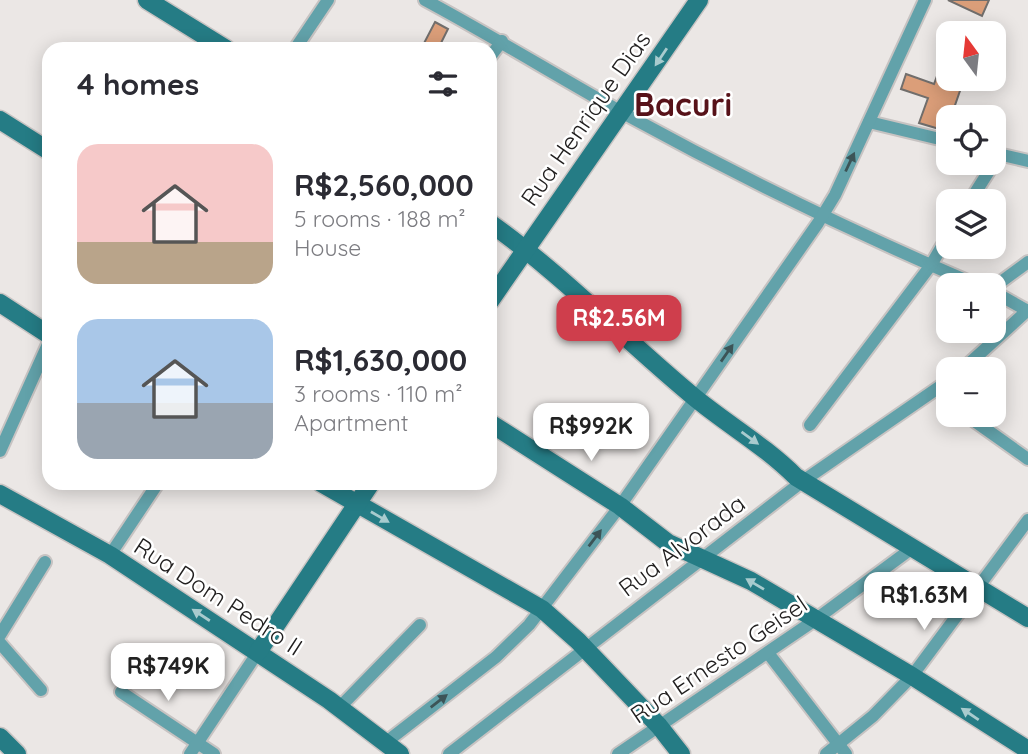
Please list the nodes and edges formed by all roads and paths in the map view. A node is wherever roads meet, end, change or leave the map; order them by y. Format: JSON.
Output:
{"nodes":[{"id":1,"x":147,"y":0,"type":"edge"},
{"id":2,"x":328,"y":0,"type":"edge"},
{"id":3,"x":425,"y":0,"type":"edge"},
{"id":4,"x":699,"y":0,"type":"edge"},
{"id":5,"x":925,"y":0,"type":"edge"},
{"id":6,"x":502,"y":41,"type":"junction"},
{"id":7,"x":215,"y":42,"type":"edge"},
{"id":8,"x":300,"y":42,"type":"edge"},
{"id":9,"x":497,"y":48,"type":"edge"},
{"id":10,"x":623,"y":113,"type":"junction"},
{"id":11,"x":0,"y":120,"type":"edge"},
{"id":12,"x":869,"y":122,"type":"junction"},
{"id":13,"x":936,"y":138,"type":"edge"},
{"id":14,"x":42,"y":147,"type":"edge"},
{"id":15,"x":1006,"y":159,"type":"edge"},
{"id":16,"x":1028,"y":161,"type":"edge"},
{"id":17,"x":824,"y":214,"type":"junction"},
{"id":18,"x":497,"y":228,"type":"edge"},
{"id":19,"x":525,"y":247,"type":"junction"},
{"id":20,"x":936,"y":256,"type":"edge"},
{"id":21,"x":1028,"y":262,"type":"edge"},
{"id":22,"x":931,"y":265,"type":"junction"},
{"id":23,"x":949,"y":273,"type":"edge"},
{"id":24,"x":1006,"y":281,"type":"edge"},
{"id":25,"x":497,"y":290,"type":"edge"},
{"id":26,"x":1006,"y":297,"type":"edge"},
{"id":27,"x":0,"y":303,"type":"edge"},
{"id":28,"x":1026,"y":309,"type":"edge"},
{"id":29,"x":42,"y":330,"type":"edge"},
{"id":30,"x":976,"y":357,"type":"edge"},
{"id":31,"x":42,"y":358,"type":"edge"},
{"id":32,"x":936,"y":390,"type":"edge"},
{"id":33,"x":695,"y":398,"type":"junction"},
{"id":34,"x":810,"y":425,"type":"dead end"},
{"id":35,"x":497,"y":427,"type":"edge"},
{"id":36,"x":983,"y":427,"type":"edge"},
{"id":37,"x":0,"y":451,"type":"edge"},
{"id":38,"x":1028,"y":459,"type":"edge"},
{"id":39,"x":799,"y":479,"type":"junction"},
{"id":40,"x":153,"y":490,"type":"edge"},
{"id":41,"x":334,"y":490,"type":"edge"},
{"id":42,"x":366,"y":490,"type":"edge"},
{"id":43,"x":0,"y":494,"type":"edge"},
{"id":44,"x":357,"y":503,"type":"junction"},
{"id":45,"x":620,"y":506,"type":"junction"},
{"id":46,"x":1028,"y":520,"type":"edge"},
{"id":47,"x":911,"y":549,"type":"junction"},
{"id":48,"x":110,"y":555,"type":"junction"},
{"id":49,"x":694,"y":556,"type":"junction"},
{"id":50,"x":45,"y":562,"type":"dead end"},
{"id":51,"x":976,"y":589,"type":"junction"},
{"id":52,"x":542,"y":609,"type":"junction"},
{"id":53,"x":1028,"y":618,"type":"edge"},
{"id":54,"x":815,"y":620,"type":"junction"},
{"id":55,"x":420,"y":625,"type":"dead end"},
{"id":56,"x":0,"y":635,"type":"edge"},
{"id":57,"x":0,"y":643,"type":"edge"},
{"id":58,"x":581,"y":644,"type":"junction"},
{"id":59,"x":258,"y":652,"type":"junction"},
{"id":60,"x":768,"y":653,"type":"junction"},
{"id":61,"x":912,"y":676,"type":"junction"},
{"id":62,"x":41,"y":690,"type":"dead end"},
{"id":63,"x":121,"y":692,"type":"dead end"},
{"id":64,"x":339,"y":708,"type":"junction"},
{"id":65,"x":659,"y":726,"type":"junction"},
{"id":66,"x":0,"y":737,"type":"edge"},
{"id":67,"x":198,"y":742,"type":"junction"},
{"id":68,"x":393,"y":749,"type":"edge"},
{"id":69,"x":842,"y":749,"type":"edge"},
{"id":70,"x":1028,"y":750,"type":"edge"},
{"id":71,"x":17,"y":754,"type":"edge"},
{"id":72,"x":190,"y":754,"type":"edge"},
{"id":73,"x":214,"y":754,"type":"edge"},
{"id":74,"x":449,"y":754,"type":"edge"},
{"id":75,"x":618,"y":754,"type":"edge"},
{"id":76,"x":681,"y":754,"type":"edge"},
{"id":77,"x":826,"y":754,"type":"edge"}],
"edges":[{"from":1,"to":7,"type":"street"},
{"from":2,"to":8,"type":"street"},
{"from":3,"to":6,"type":"street"},
{"from":4,"to":10,"type":"street","name":"Rua Henrique Dias","one_way":true},
{"from":5,"to":12,"type":"street"},
{"from":6,"to":9,"type":"street"},
{"from":6,"to":10,"type":"street"},
{"from":10,"to":17,"type":"street"},
{"from":10,"to":19,"type":"street","name":"Rua Henrique Dias"},
{"from":11,"to":14,"type":"street"},
{"from":12,"to":13,"type":"street"},
{"from":17,"to":12,"type":"street","one_way":true},
{"from":15,"to":16,"type":"street"},
{"from":17,"to":22,"type":"street"},
{"from":33,"to":17,"type":"street","one_way":true},
{"from":18,"to":19,"type":"street"},
{"from":19,"to":25,"type":"street","name":"Rua Henrique Dias"},
{"from":19,"to":33,"type":"street"},
{"from":20,"to":22,"type":"street"},
{"from":21,"to":24,"type":"street"},
{"from":22,"to":23,"type":"street"},
{"from":22,"to":34,"type":"street"},
{"from":26,"to":28,"type":"street"},
{"from":27,"to":29,"type":"street"},
{"from":28,"to":30,"type":"street"},
{"from":31,"to":37,"type":"street"},
{"from":32,"to":39,"type":"street","name":"Rua Alvorada"},
{"from":33,"to":39,"type":"street","one_way":true},
{"from":33,"to":45,"type":"street"},
{"from":35,"to":45,"type":"street"},
{"from":36,"to":38,"type":"street"},
{"from":39,"to":47,"type":"street"},
{"from":39,"to":49,"type":"street","name":"Rua Alvorada"},
{"from":40,"to":48,"type":"street"},
{"from":41,"to":44,"type":"street"},
{"from":42,"to":44,"type":"street"},
{"from":43,"to":48,"type":"street","name":"Rua Dom Pedro II"},
{"from":44,"to":52,"type":"street","one_way":true},
{"from":44,"to":59,"type":"street"},
{"from":45,"to":49,"type":"street"},
{"from":52,"to":45,"type":"street","one_way":true},
{"from":46,"to":51,"type":"street"},
{"from":47,"to":51,"type":"street"},
{"from":47,"to":54,"type":"street","name":"Rua Ernesto Geisel"},
{"from":59,"to":48,"type":"street","name":"Rua Dom Pedro II","one_way":true},
{"from":54,"to":49,"type":"street","one_way":true},
{"from":49,"to":58,"type":"street","name":"Rua Alvorada"},
{"from":50,"to":56,"type":"street"},
{"from":51,"to":53,"type":"street"},
{"from":51,"to":61,"type":"street"},
{"from":52,"to":58,"type":"street"},
{"from":68,"to":52,"type":"street","one_way":true},
{"from":54,"to":60,"type":"street","name":"Rua Ernesto Geisel"},
{"from":54,"to":61,"type":"street"},
{"from":55,"to":64,"type":"street"},
{"from":57,"to":62,"type":"street"},
{"from":58,"to":65,"type":"street"},
{"from":58,"to":74,"type":"street","name":"Rua Alvorada"},
{"from":59,"to":64,"type":"street","name":"Rua Dom Pedro II"},
{"from":59,"to":67,"type":"street"},
{"from":60,"to":65,"type":"street","name":"Rua Ernesto Geisel"},
{"from":60,"to":69,"type":"street"},
{"from":61,"to":69,"type":"street"},
{"from":70,"to":61,"type":"street","one_way":true},
{"from":63,"to":67,"type":"street"},
{"from":64,"to":68,"type":"street","name":"Rua Dom Pedro II"},
{"from":65,"to":75,"type":"street","name":"Rua Ernesto Geisel"},
{"from":65,"to":76,"type":"street"},
{"from":66,"to":71,"type":"street"},
{"from":67,"to":72,"type":"street"},
{"from":67,"to":73,"type":"street"},
{"from":69,"to":77,"type":"street"}]}
